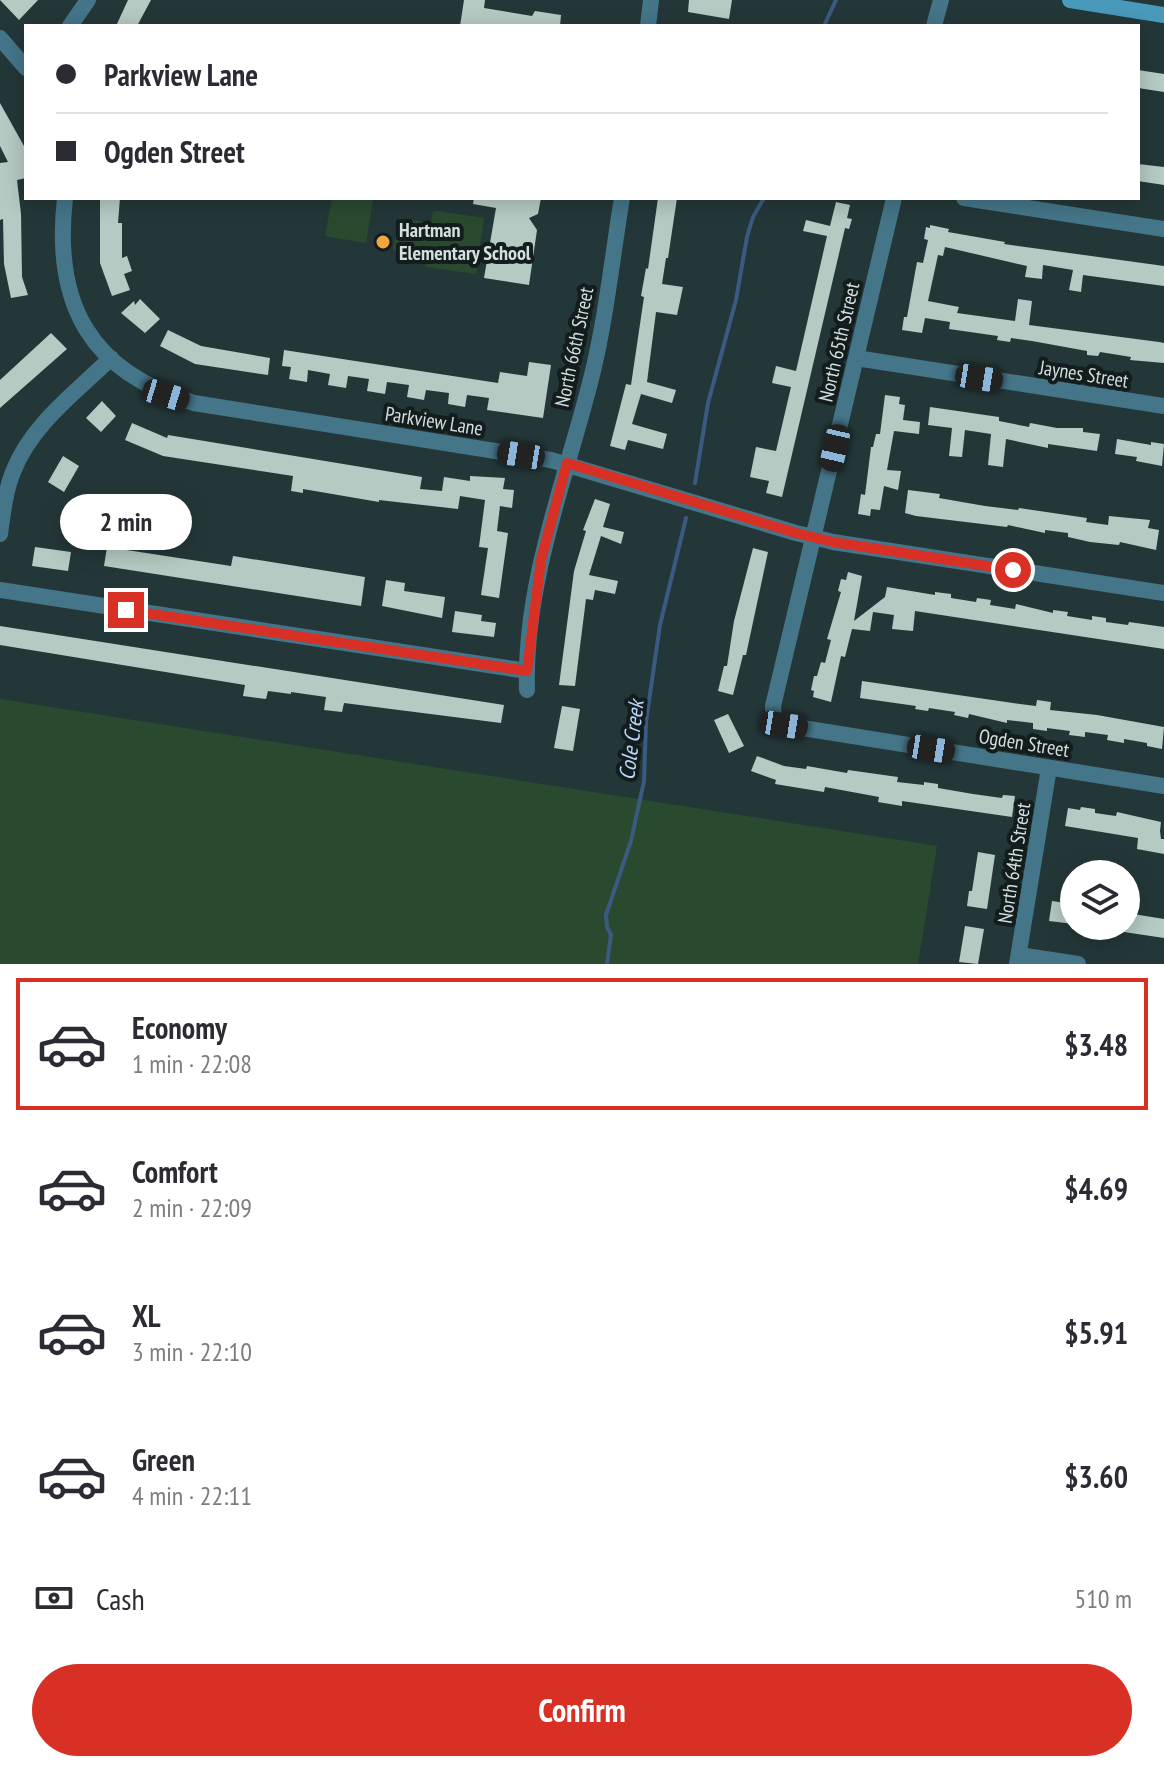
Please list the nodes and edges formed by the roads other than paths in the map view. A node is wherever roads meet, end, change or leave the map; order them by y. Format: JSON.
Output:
{"nodes":[{"id":1,"x":88,"y":0,"type":"edge"},
{"id":2,"x":651,"y":0,"type":"edge"},
{"id":3,"x":941,"y":0,"type":"edge"},
{"id":4,"x":1070,"y":0,"type":"edge"},
{"id":5,"x":1164,"y":15,"type":"edge"},
{"id":6,"x":71,"y":24,"type":"edge"},
{"id":7,"x":648,"y":24,"type":"edge"},
{"id":8,"x":935,"y":24,"type":"edge"},
{"id":9,"x":0,"y":38,"type":"edge"},
{"id":10,"x":24,"y":66,"type":"edge"},
{"id":11,"x":65,"y":200,"type":"edge"},
{"id":12,"x":622,"y":200,"type":"edge"},
{"id":13,"x":894,"y":200,"type":"edge"},
{"id":14,"x":977,"y":200,"type":"edge"},
{"id":15,"x":1164,"y":229,"type":"edge"},
{"id":16,"x":111,"y":358,"type":"junction"},
{"id":17,"x":856,"y":358,"type":"junction"},
{"id":18,"x":1164,"y":406,"type":"edge"},
{"id":19,"x":567,"y":463,"type":"junction"},
{"id":20,"x":0,"y":534,"type":"edge"},
{"id":21,"x":814,"y":537,"type":"junction"},
{"id":22,"x":0,"y":590,"type":"edge"},
{"id":23,"x":1164,"y":593,"type":"edge"},
{"id":24,"x":527,"y":671,"type":"junction"},
{"id":25,"x":527,"y":690,"type":"dead end"},
{"id":26,"x":784,"y":725,"type":"joint"},
{"id":27,"x":1049,"y":768,"type":"junction"},
{"id":28,"x":1164,"y":786,"type":"edge"},
{"id":29,"x":1018,"y":960,"type":"edge"},
{"id":30,"x":1078,"y":964,"type":"edge"}],
"edges":[{"from":1,"to":6,"type":"street"},
{"from":2,"to":7,"type":"street"},
{"from":3,"to":8,"type":"street"},
{"from":4,"to":5,"type":"main road"},
{"from":9,"to":10,"type":"street"},
{"from":11,"to":16,"type":"street","name":"Parkview Lane"},
{"from":12,"to":19,"type":"street","name":"North 66th Street"},
{"from":13,"to":17,"type":"street","name":"North 65th Street"},
{"from":14,"to":15,"type":"street"},
{"from":16,"to":19,"type":"street","name":"Parkview Lane"},
{"from":16,"to":20,"type":"street"},
{"from":17,"to":18,"type":"street","name":"Jaynes Street"},
{"from":17,"to":21,"type":"street","name":"North 65th Street"},
{"from":19,"to":21,"type":"street","name":"Parkview Lane"},
{"from":19,"to":24,"type":"street","name":"North 66th Street"},
{"from":21,"to":23,"type":"street","name":"Parkview Lane"},
{"from":21,"to":26,"type":"street","name":"North 65th Street"},
{"from":22,"to":24,"type":"street"},
{"from":24,"to":25,"type":"street","name":"North 66th Street"},
{"from":26,"to":27,"type":"street","name":"Ogden Street"},
{"from":27,"to":28,"type":"street","name":"Ogden Street"},
{"from":27,"to":29,"type":"street","name":"North 64th Street"},
{"from":29,"to":30,"type":"street"}]}
